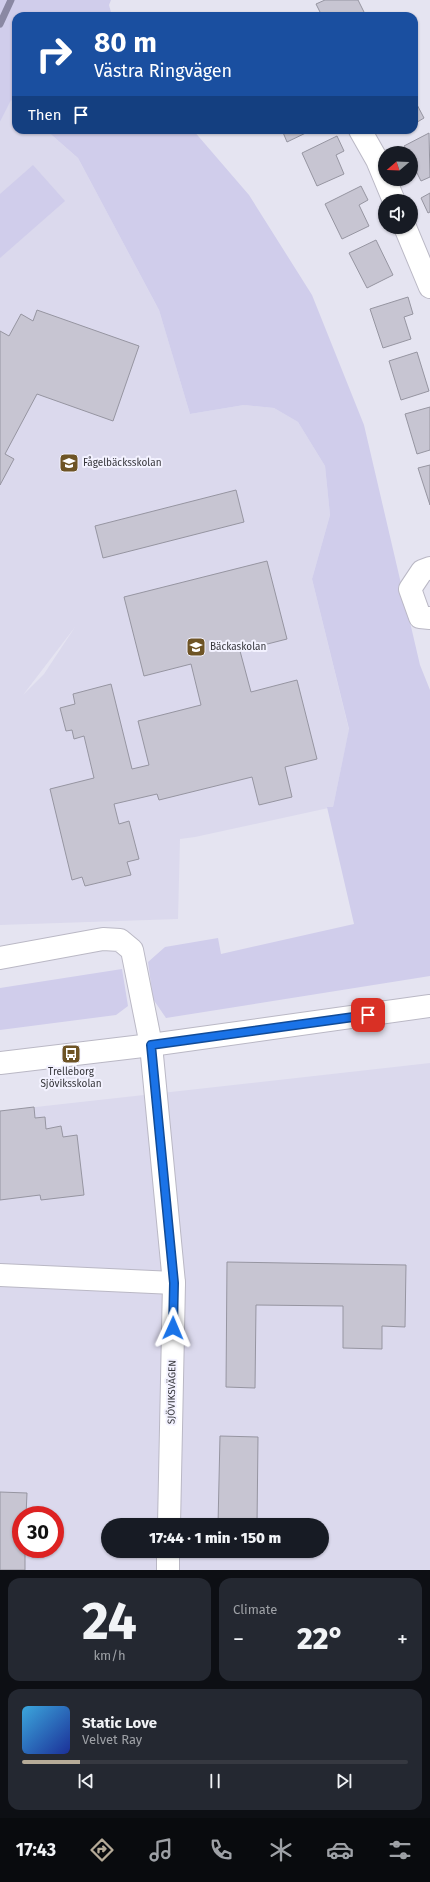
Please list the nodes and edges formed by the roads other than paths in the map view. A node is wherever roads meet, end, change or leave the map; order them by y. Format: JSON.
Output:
{"nodes":[{"id":1,"x":362,"y":134,"type":"edge"},
{"id":2,"x":391,"y":194,"type":"edge"},
{"id":3,"x":408,"y":234,"type":"edge"},
{"id":4,"x":430,"y":287,"type":"edge"},
{"id":5,"x":430,"y":568,"type":"edge"},
{"id":6,"x":430,"y":618,"type":"edge"},
{"id":7,"x":0,"y":958,"type":"edge"},
{"id":8,"x":430,"y":1006,"type":"edge"},
{"id":9,"x":151,"y":1045,"type":"junction"},
{"id":10,"x":0,"y":1063,"type":"edge"},
{"id":11,"x":0,"y":1275,"type":"edge"},
{"id":12,"x":174,"y":1283,"type":"junction"},
{"id":13,"x":169,"y":1518,"type":"edge"},
{"id":14,"x":168,"y":1558,"type":"edge"},
{"id":15,"x":168,"y":1570,"type":"edge"}],
"edges":[{"from":1,"to":2,"type":"street"},
{"from":3,"to":4,"type":"street"},
{"from":5,"to":6,"type":"street"},
{"from":7,"to":9,"type":"street","name":"SJÖVIKSVÄGEN"},
{"from":8,"to":9,"type":"street"},
{"from":9,"to":10,"type":"street"},
{"from":9,"to":12,"type":"street","name":"SJÖVIKSVÄGEN"},
{"from":11,"to":12,"type":"street"},
{"from":12,"to":13,"type":"street","name":"SJÖVIKSVÄGEN"},
{"from":14,"to":15,"type":"street"}]}
